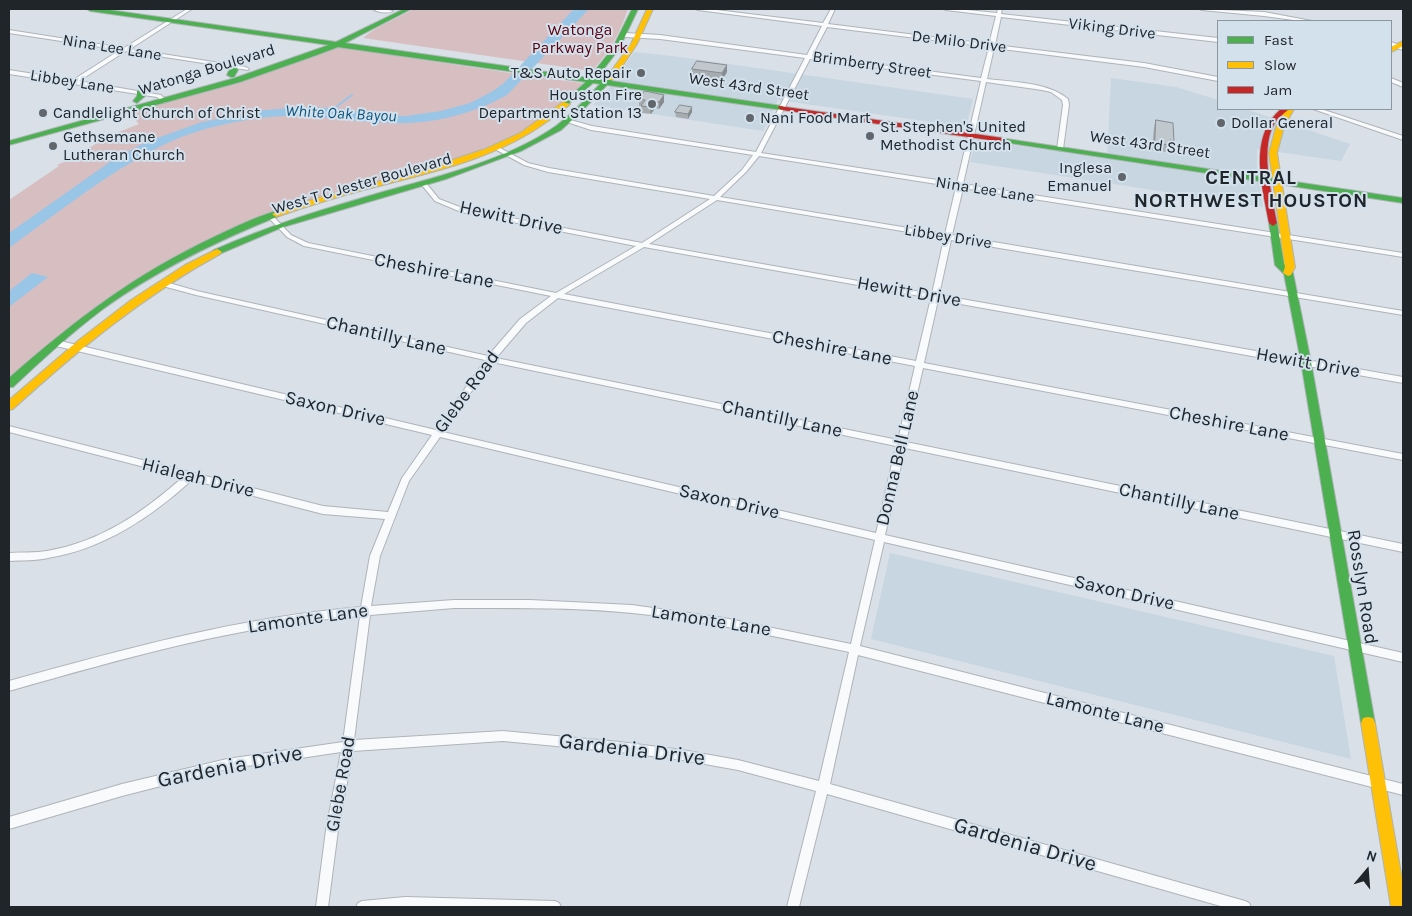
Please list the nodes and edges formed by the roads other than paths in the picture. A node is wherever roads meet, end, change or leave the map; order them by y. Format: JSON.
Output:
{"nodes":[{"id":1,"x":90,"y":9,"type":"edge"},
{"id":2,"x":136,"y":9,"type":"edge"},
{"id":3,"x":190,"y":9,"type":"edge"},
{"id":4,"x":375,"y":9,"type":"edge"},
{"id":5,"x":408,"y":9,"type":"edge"},
{"id":6,"x":635,"y":9,"type":"edge"},
{"id":7,"x":650,"y":9,"type":"edge"},
{"id":8,"x":698,"y":9,"type":"edge"},
{"id":9,"x":833,"y":9,"type":"edge"},
{"id":10,"x":946,"y":9,"type":"edge"},
{"id":11,"x":1202,"y":9,"type":"edge"},
{"id":12,"x":105,"y":10,"type":"edge"},
{"id":13,"x":391,"y":10,"type":"edge"},
{"id":14,"x":999,"y":12,"type":"edge"},
{"id":15,"x":175,"y":18,"type":"junction"},
{"id":16,"x":1303,"y":20,"type":"edge"},
{"id":17,"x":825,"y":25,"type":"junction"},
{"id":18,"x":245,"y":28,"type":"junction"},
{"id":19,"x":9,"y":32,"type":"edge"},
{"id":20,"x":625,"y":34,"type":"junction"},
{"id":21,"x":641,"y":36,"type":"junction"},
{"id":22,"x":348,"y":39,"type":"junction"},
{"id":23,"x":1217,"y":40,"type":"edge"},
{"id":24,"x":334,"y":41,"type":"junction"},
{"id":25,"x":320,"y":42,"type":"junction"},
{"id":26,"x":992,"y":46,"type":"junction"},
{"id":27,"x":125,"y":50,"type":"junction"},
{"id":28,"x":808,"y":56,"type":"junction"},
{"id":29,"x":453,"y":58,"type":"junction"},
{"id":30,"x":232,"y":71,"type":"junction"},
{"id":31,"x":9,"y":72,"type":"edge"},
{"id":32,"x":593,"y":78,"type":"junction"},
{"id":33,"x":1217,"y":79,"type":"edge"},
{"id":34,"x":607,"y":80,"type":"junction"},
{"id":35,"x":984,"y":80,"type":"junction"},
{"id":36,"x":74,"y":82,"type":"junction"},
{"id":37,"x":139,"y":97,"type":"junction"},
{"id":38,"x":162,"y":98,"type":"junction"},
{"id":39,"x":782,"y":106,"type":"junction"},
{"id":40,"x":1283,"y":110,"type":"edge"},
{"id":41,"x":1289,"y":110,"type":"edge"},
{"id":42,"x":1319,"y":110,"type":"edge"},
{"id":43,"x":567,"y":120,"type":"junction"},
{"id":44,"x":1275,"y":126,"type":"junction"},
{"id":45,"x":972,"y":133,"type":"junction"},
{"id":46,"x":9,"y":136,"type":"edge"},
{"id":47,"x":1403,"y":138,"type":"edge"},
{"id":48,"x":9,"y":143,"type":"edge"},
{"id":49,"x":1060,"y":146,"type":"junction"},
{"id":50,"x":496,"y":148,"type":"junction"},
{"id":51,"x":506,"y":154,"type":"junction"},
{"id":52,"x":757,"y":154,"type":"junction"},
{"id":53,"x":1270,"y":177,"type":"junction"},
{"id":54,"x":424,"y":184,"type":"junction"},
{"id":55,"x":960,"y":186,"type":"junction"},
{"id":56,"x":1403,"y":195,"type":"edge"},
{"id":57,"x":714,"y":199,"type":"junction"},
{"id":58,"x":1403,"y":201,"type":"edge"},
{"id":59,"x":274,"y":221,"type":"junction"},
{"id":60,"x":1275,"y":235,"type":"junction"},
{"id":61,"x":948,"y":237,"type":"junction"},
{"id":62,"x":1287,"y":237,"type":"junction"},
{"id":63,"x":643,"y":245,"type":"junction"},
{"id":64,"x":1403,"y":254,"type":"edge"},
{"id":65,"x":1288,"y":273,"type":"junction"},
{"id":66,"x":162,"y":283,"type":"junction"},
{"id":67,"x":557,"y":295,"type":"junction"},
{"id":68,"x":1292,"y":295,"type":"junction"},
{"id":69,"x":934,"y":296,"type":"junction"},
{"id":70,"x":1403,"y":312,"type":"edge"},
{"id":71,"x":56,"y":343,"type":"junction"},
{"id":72,"x":75,"y":348,"type":"junction"},
{"id":73,"x":490,"y":359,"type":"junction"},
{"id":74,"x":1306,"y":362,"type":"junction"},
{"id":75,"x":919,"y":364,"type":"junction"},
{"id":76,"x":1403,"y":380,"type":"edge"},
{"id":77,"x":9,"y":384,"type":"edge"},
{"id":78,"x":9,"y":406,"type":"edge"},
{"id":79,"x":9,"y":429,"type":"edge"},
{"id":80,"x":437,"y":433,"type":"junction"},
{"id":81,"x":1319,"y":441,"type":"junction"},
{"id":82,"x":901,"y":444,"type":"junction"},
{"id":83,"x":1403,"y":457,"type":"edge"},
{"id":84,"x":189,"y":476,"type":"junction"},
{"id":85,"x":390,"y":516,"type":"junction"},
{"id":86,"x":1337,"y":535,"type":"junction"},
{"id":87,"x":879,"y":537,"type":"junction"},
{"id":88,"x":1403,"y":548,"type":"edge"},
{"id":89,"x":9,"y":557,"type":"edge"},
{"id":90,"x":366,"y":610,"type":"junction"},
{"id":91,"x":1353,"y":645,"type":"junction"},
{"id":92,"x":854,"y":649,"type":"junction"},
{"id":93,"x":1403,"y":658,"type":"edge"},
{"id":94,"x":9,"y":686,"type":"edge"},
{"id":95,"x":348,"y":746,"type":"junction"},
{"id":96,"x":1377,"y":783,"type":"junction"},
{"id":97,"x":823,"y":788,"type":"junction"},
{"id":98,"x":1403,"y":790,"type":"edge"},
{"id":99,"x":9,"y":823,"type":"edge"},
{"id":100,"x":322,"y":907,"type":"edge"},
{"id":101,"x":362,"y":907,"type":"edge"},
{"id":102,"x":555,"y":907,"type":"edge"},
{"id":103,"x":793,"y":907,"type":"edge"},
{"id":104,"x":1245,"y":907,"type":"edge"},
{"id":105,"x":1399,"y":907,"type":"edge"}],
"edges":[{"from":1,"to":12,"type":"main road","name":"West 43rd Street"},
{"from":2,"to":15,"type":"main road","name":"West 43rd Street"},
{"from":3,"to":15,"type":"street"},
{"from":4,"to":13,"type":"street"},
{"from":5,"to":22,"type":"main road"},
{"from":6,"to":20,"type":"main road","name":"West T C Jester Boulevard"},
{"from":7,"to":21,"type":"main road","name":"West T C Jester Boulevard"},
{"from":8,"to":17,"type":"street","name":"De Milo Drive"},
{"from":9,"to":17,"type":"street","name":"Glebe Road"},
{"from":10,"to":14,"type":"street","name":"Viking Drive"},
{"from":11,"to":16,"type":"street"},
{"from":12,"to":15,"type":"main road","name":"West 43rd Street"},
{"from":13,"to":24,"type":"main road","name":"Watonga Boulevard"},
{"from":14,"to":23,"type":"street","name":"Viking Drive"},
{"from":14,"to":26,"type":"street","name":"Donna Bell Lane"},
{"from":15,"to":18,"type":"main road","name":"West 43rd Street"},
{"from":15,"to":27,"type":"street"},
{"from":17,"to":26,"type":"street","name":"De Milo Drive"},
{"from":17,"to":28,"type":"street","name":"Glebe Road"},
{"from":18,"to":24,"type":"main road","name":"West 43rd Street"},
{"from":18,"to":25,"type":"main road","name":"West 43rd Street"},
{"from":19,"to":27,"type":"street","name":"Nina Lee Lane"},
{"from":20,"to":21,"type":"street","name":"Brimberry Street"},
{"from":20,"to":32,"type":"main road","name":"West T C Jester Boulevard"},
{"from":21,"to":28,"type":"street","name":"Brimberry Street"},
{"from":21,"to":34,"type":"main road","name":"West T C Jester Boulevard"},
{"from":22,"to":24,"type":"main road","name":"West 43rd Street"},
{"from":22,"to":29,"type":"main road","name":"West 43rd Street"},
{"from":24,"to":25,"type":"main road","name":"Watonga Boulevard"},
{"from":24,"to":29,"type":"main road","name":"West 43rd Street"},
{"from":24,"to":38,"type":"main road","name":"Watonga Boulevard"},
{"from":25,"to":30,"type":"main road","name":"Watonga Boulevard"},
{"from":26,"to":33,"type":"street","name":"De Milo Drive"},
{"from":26,"to":35,"type":"street","name":"Donna Bell Lane"},
{"from":27,"to":30,"type":"street","name":"Nina Lee Lane"},
{"from":27,"to":36,"type":"street"},
{"from":28,"to":35,"type":"street","name":"Brimberry Street"},
{"from":28,"to":39,"type":"street","name":"Glebe Road"},
{"from":29,"to":32,"type":"main road","name":"West 43rd Street"},
{"from":30,"to":38,"type":"main road","name":"Watonga Boulevard"},
{"from":31,"to":36,"type":"street","name":"Libbey Lane"},
{"from":32,"to":34,"type":"main road","name":"West 43rd Street"},
{"from":32,"to":50,"type":"main road","name":"West T C Jester Boulevard"},
{"from":34,"to":39,"type":"main road","name":"West 43rd Street"},
{"from":34,"to":43,"type":"main road","name":"West T C Jester Boulevard"},
{"from":35,"to":45,"type":"street","name":"Donna Bell Lane"},
{"from":35,"to":49,"type":"street","name":"Brimberry Street"},
{"from":36,"to":37,"type":"street","name":"Libbey Lane"},
{"from":37,"to":38,"type":"main road","name":"Watonga Boulevard"},
{"from":37,"to":46,"type":"main road","name":"Watonga Boulevard"},
{"from":38,"to":48,"type":"main road","name":"Watonga Boulevard"},
{"from":39,"to":45,"type":"main road","name":"West 43rd Street"},
{"from":39,"to":52,"type":"street","name":"Glebe Road"},
{"from":40,"to":44,"type":"main road","name":"Rosslyn Road"},
{"from":41,"to":44,"type":"main road","name":"Rosslyn Road"},
{"from":42,"to":47,"type":"street"},
{"from":43,"to":51,"type":"main road","name":"West T C Jester Boulevard"},
{"from":43,"to":52,"type":"street","name":"Nina Lee Lane"},
{"from":44,"to":53,"type":"main road","name":"Rosslyn Road"},
{"from":45,"to":49,"type":"main road","name":"West 43rd Street"},
{"from":45,"to":55,"type":"street","name":"Donna Bell Lane"},
{"from":49,"to":53,"type":"main road","name":"West 43rd Street"},
{"from":50,"to":51,"type":"street","name":"Libbey Drive"},
{"from":50,"to":59,"type":"main road","name":"West T C Jester Boulevard"},
{"from":51,"to":54,"type":"main road","name":"West T C Jester Boulevard"},
{"from":51,"to":57,"type":"street","name":"Libbey Drive"},
{"from":52,"to":55,"type":"street","name":"Nina Lee Lane"},
{"from":52,"to":57,"type":"street","name":"Glebe Road"},
{"from":53,"to":56,"type":"main road","name":"West 43rd Street"},
{"from":53,"to":58,"type":"main road","name":"West 43rd Street"},
{"from":53,"to":60,"type":"main road","name":"Rosslyn Road"},
{"from":53,"to":62,"type":"main road","name":"Rosslyn Road"},
{"from":54,"to":59,"type":"main road","name":"West T C Jester Boulevard"},
{"from":54,"to":63,"type":"street","name":"Hewitt Drive"},
{"from":55,"to":60,"type":"street","name":"Nina Lee Lane"},
{"from":55,"to":61,"type":"street","name":"Donna Bell Lane"},
{"from":57,"to":61,"type":"street","name":"Libbey Drive"},
{"from":57,"to":63,"type":"street","name":"Glebe Road"},
{"from":59,"to":66,"type":"main road","name":"West T C Jester Boulevard"},
{"from":59,"to":67,"type":"street","name":"Cheshire Lane"},
{"from":59,"to":71,"type":"main road","name":"West T C Jester Boulevard"},
{"from":60,"to":62,"type":"street","name":"Nina Lee Lane"},
{"from":60,"to":65,"type":"main road","name":"Rosslyn Road"},
{"from":61,"to":68,"type":"street","name":"Libbey Drive"},
{"from":61,"to":69,"type":"street","name":"Donna Bell Lane"},
{"from":62,"to":64,"type":"street","name":"Nina Lee Lane"},
{"from":62,"to":65,"type":"main road","name":"Rosslyn Road"},
{"from":63,"to":67,"type":"street","name":"Glebe Road"},
{"from":63,"to":69,"type":"street","name":"Hewitt Drive"},
{"from":65,"to":68,"type":"main road","name":"Rosslyn Road"},
{"from":66,"to":72,"type":"main road","name":"West T C Jester Boulevard"},
{"from":66,"to":73,"type":"street","name":"Chantilly Lane"},
{"from":67,"to":73,"type":"street","name":"Glebe Road"},
{"from":67,"to":75,"type":"street","name":"Cheshire Lane"},
{"from":68,"to":70,"type":"street","name":"Libbey Drive"},
{"from":68,"to":74,"type":"main road","name":"Rosslyn Road"},
{"from":69,"to":74,"type":"street","name":"Hewitt Drive"},
{"from":69,"to":75,"type":"street","name":"Donna Bell Lane"},
{"from":71,"to":72,"type":"street","name":"Saxon Drive"},
{"from":71,"to":77,"type":"main road","name":"West T C Jester Boulevard"},
{"from":72,"to":78,"type":"main road","name":"West T C Jester Boulevard"},
{"from":72,"to":80,"type":"street","name":"Saxon Drive"},
{"from":73,"to":80,"type":"street","name":"Glebe Road"},
{"from":73,"to":82,"type":"street","name":"Chantilly Lane"},
{"from":74,"to":76,"type":"street","name":"Hewitt Drive"},
{"from":74,"to":81,"type":"main road","name":"Rosslyn Road"},
{"from":75,"to":81,"type":"street","name":"Cheshire Lane"},
{"from":75,"to":82,"type":"street","name":"Donna Bell Lane"},
{"from":79,"to":84,"type":"street","name":"Hialeah Drive"},
{"from":80,"to":85,"type":"street","name":"Glebe Road"},
{"from":80,"to":87,"type":"street","name":"Saxon Drive"},
{"from":81,"to":83,"type":"street","name":"Cheshire Lane"},
{"from":81,"to":86,"type":"main road","name":"Rosslyn Road"},
{"from":82,"to":86,"type":"street","name":"Chantilly Lane"},
{"from":82,"to":87,"type":"street","name":"Donna Bell Lane"},
{"from":84,"to":85,"type":"street","name":"Hialeah Drive"},
{"from":84,"to":89,"type":"street"},
{"from":85,"to":90,"type":"street","name":"Glebe Road"},
{"from":86,"to":88,"type":"street","name":"Chantilly Lane"},
{"from":86,"to":91,"type":"main road","name":"Rosslyn Road"},
{"from":87,"to":91,"type":"street","name":"Saxon Drive"},
{"from":87,"to":92,"type":"street","name":"Donna Bell Lane"},
{"from":90,"to":92,"type":"street","name":"Lamonte Lane"},
{"from":90,"to":94,"type":"street","name":"Lamonte Lane"},
{"from":90,"to":95,"type":"street","name":"Glebe Road"},
{"from":91,"to":93,"type":"street","name":"Saxon Drive"},
{"from":91,"to":96,"type":"main road","name":"Rosslyn Road"},
{"from":92,"to":96,"type":"street","name":"Lamonte Lane"},
{"from":92,"to":97,"type":"street","name":"Donna Bell Lane"},
{"from":95,"to":97,"type":"street","name":"Gardenia Drive"},
{"from":95,"to":99,"type":"street","name":"Gardenia Drive"},
{"from":95,"to":100,"type":"street","name":"Glebe Road"},
{"from":96,"to":98,"type":"street","name":"Lamonte Lane"},
{"from":96,"to":105,"type":"main road","name":"Rosslyn Road"},
{"from":97,"to":103,"type":"street","name":"Donna Bell Lane"},
{"from":97,"to":104,"type":"street","name":"Gardenia Drive"},
{"from":101,"to":102,"type":"street"}]}
